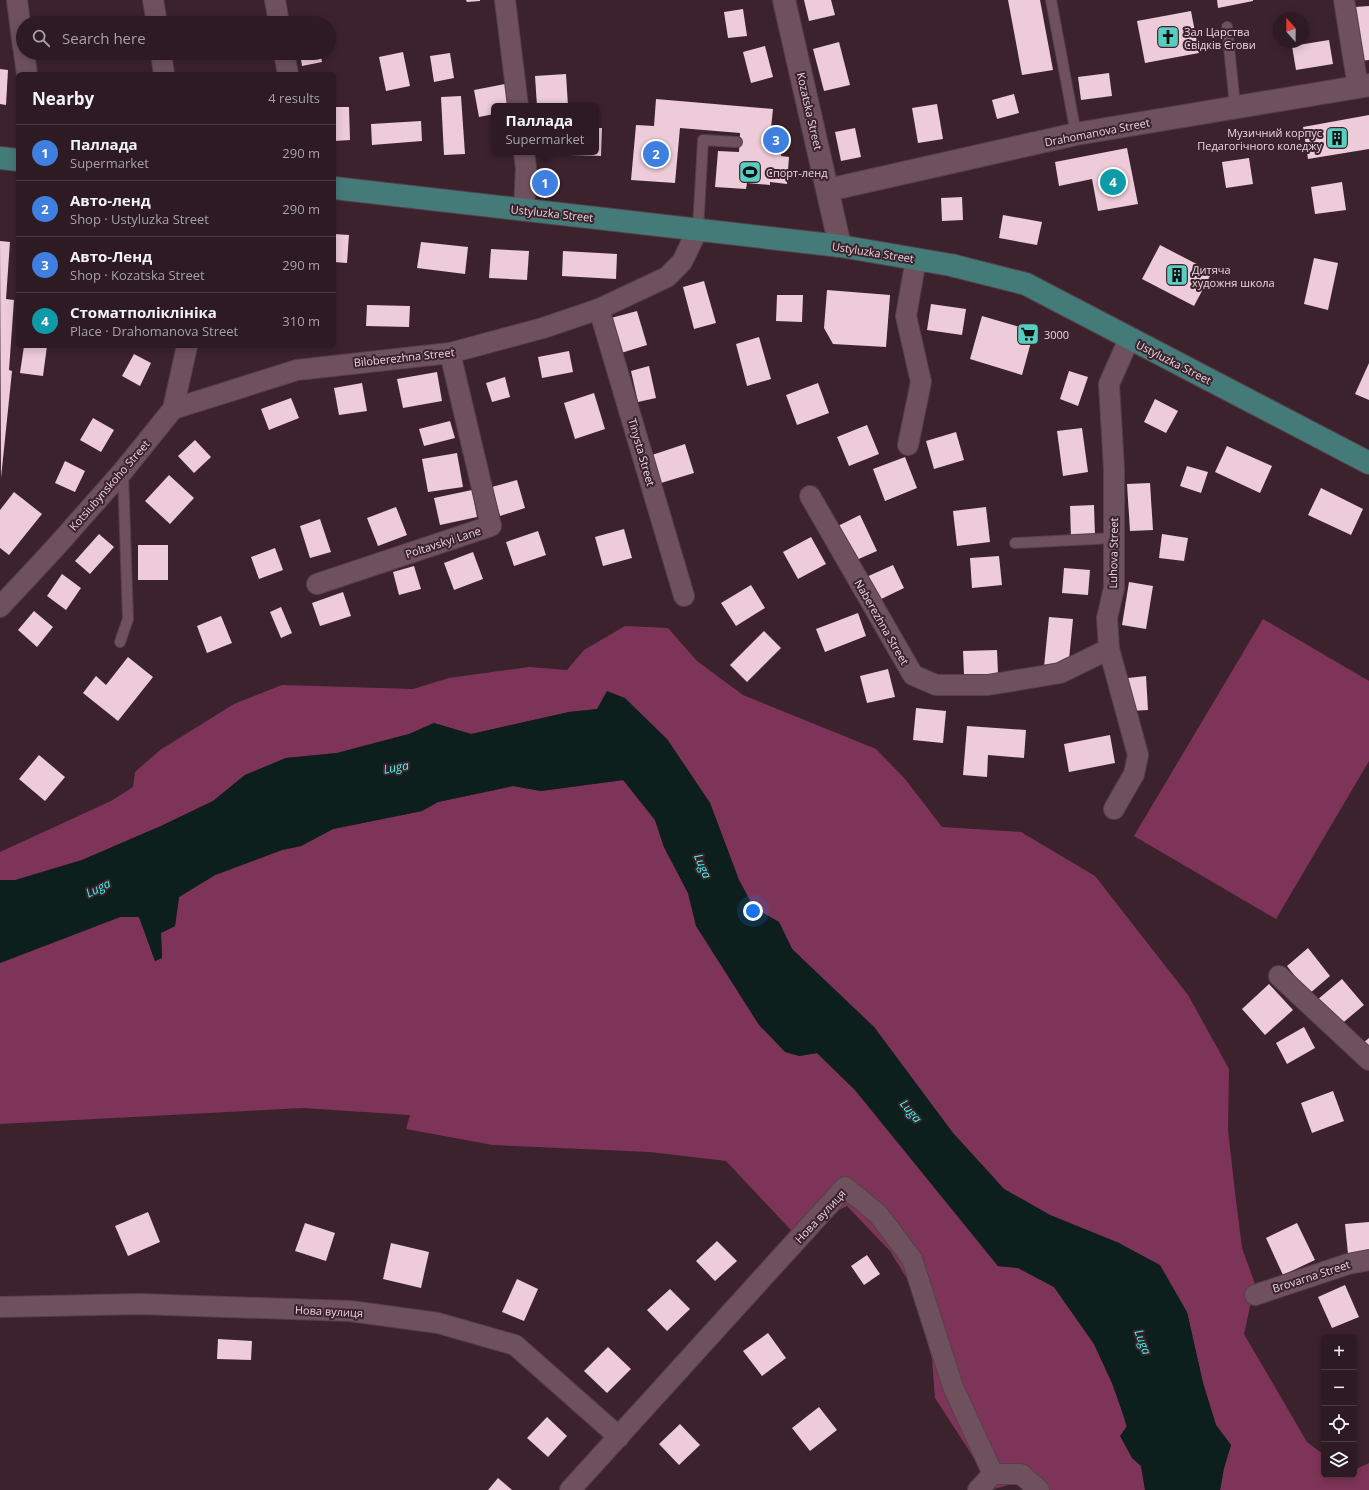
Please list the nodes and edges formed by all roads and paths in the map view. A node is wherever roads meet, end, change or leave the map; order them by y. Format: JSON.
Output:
{"nodes":[{"id":1,"x":16,"y":0,"type":"edge"},
{"id":2,"x":153,"y":0,"type":"edge"},
{"id":3,"x":275,"y":0,"type":"edge"},
{"id":4,"x":505,"y":0,"type":"edge"},
{"id":5,"x":784,"y":0,"type":"edge"},
{"id":6,"x":1051,"y":0,"type":"edge"},
{"id":7,"x":1344,"y":0,"type":"edge"},
{"id":8,"x":18,"y":16,"type":"edge"},
{"id":9,"x":156,"y":16,"type":"edge"},
{"id":10,"x":278,"y":16,"type":"edge"},
{"id":11,"x":1228,"y":27,"type":"dead end"},
{"id":12,"x":25,"y":60,"type":"edge"},
{"id":13,"x":162,"y":60,"type":"edge"},
{"id":14,"x":285,"y":60,"type":"edge"},
{"id":15,"x":27,"y":72,"type":"edge"},
{"id":16,"x":164,"y":72,"type":"edge"},
{"id":17,"x":288,"y":72,"type":"edge"},
{"id":18,"x":1364,"y":86,"type":"edge"},
{"id":19,"x":518,"y":103,"type":"edge"},
{"id":20,"x":1235,"y":106,"type":"junction"},
{"id":21,"x":1076,"y":134,"type":"junction"},
{"id":22,"x":737,"y":142,"type":"dead end"},
{"id":23,"x":524,"y":155,"type":"edge"},
{"id":24,"x":0,"y":158,"type":"edge"},
{"id":25,"x":16,"y":160,"type":"edge"},
{"id":26,"x":336,"y":188,"type":"edge"},
{"id":27,"x":828,"y":190,"type":"junction"},
{"id":28,"x":524,"y":210,"type":"junction"},
{"id":29,"x":698,"y":229,"type":"junction"},
{"id":30,"x":840,"y":246,"type":"junction"},
{"id":31,"x":916,"y":259,"type":"junction"},
{"id":32,"x":599,"y":309,"type":"junction"},
{"id":33,"x":1129,"y":339,"type":"junction"},
{"id":34,"x":187,"y":348,"type":"edge"},
{"id":35,"x":450,"y":353,"type":"junction"},
{"id":36,"x":173,"y":410,"type":"junction"},
{"id":37,"x":908,"y":445,"type":"dead end"},
{"id":38,"x":1369,"y":463,"type":"edge"},
{"id":39,"x":123,"y":471,"type":"junction"},
{"id":40,"x":810,"y":496,"type":"dead end"},
{"id":41,"x":1114,"y":538,"type":"junction"},
{"id":42,"x":1015,"y":543,"type":"dead end"},
{"id":43,"x":25,"y":580,"type":"junction"},
{"id":44,"x":317,"y":584,"type":"dead end"},
{"id":45,"x":0,"y":595,"type":"edge"},
{"id":46,"x":684,"y":596,"type":"dead end"},
{"id":47,"x":0,"y":607,"type":"edge"},
{"id":48,"x":120,"y":642,"type":"dead end"},
{"id":49,"x":1109,"y":649,"type":"junction"},
{"id":50,"x":1114,"y":809,"type":"dead end"},
{"id":51,"x":1279,"y":976,"type":"dead end"},
{"id":52,"x":1369,"y":1060,"type":"edge"},
{"id":53,"x":1369,"y":1260,"type":"edge"},
{"id":54,"x":1254,"y":1295,"type":"dead end"},
{"id":55,"x":0,"y":1307,"type":"edge"},
{"id":56,"x":619,"y":1436,"type":"junction"},
{"id":57,"x":993,"y":1474,"type":"junction"},
{"id":58,"x":570,"y":1490,"type":"edge"},
{"id":59,"x":978,"y":1490,"type":"edge"},
{"id":60,"x":1039,"y":1490,"type":"edge"}],
"edges":[{"from":1,"to":8,"type":"street"},
{"from":2,"to":9,"type":"street"},
{"from":3,"to":10,"type":"street"},
{"from":4,"to":19,"type":"street"},
{"from":5,"to":27,"type":"street","name":"Kozatska Street"},
{"from":6,"to":21,"type":"lane"},
{"from":7,"to":18,"type":"street"},
{"from":11,"to":20,"type":"lane"},
{"from":12,"to":15,"type":"street"},
{"from":13,"to":16,"type":"street"},
{"from":14,"to":17,"type":"street"},
{"from":18,"to":20,"type":"street","name":"Drahomanova Street"},
{"from":20,"to":21,"type":"street","name":"Drahomanova Street"},
{"from":21,"to":27,"type":"street","name":"Drahomanova Street"},
{"from":22,"to":29,"type":"lane"},
{"from":23,"to":28,"type":"street"},
{"from":24,"to":25,"type":"main road"},
{"from":26,"to":28,"type":"main road","name":"Ustyluzka Street"},
{"from":27,"to":30,"type":"street","name":"Kozatska Street"},
{"from":28,"to":29,"type":"main road","name":"Ustyluzka Street"},
{"from":29,"to":30,"type":"main road","name":"Ustyluzka Street"},
{"from":29,"to":32,"type":"street","name":"Biloberezhna Street"},
{"from":30,"to":31,"type":"main road","name":"Ustyluzka Street"},
{"from":31,"to":33,"type":"main road","name":"Ustyluzka Street"},
{"from":31,"to":37,"type":"street"},
{"from":32,"to":35,"type":"street","name":"Biloberezhna Street"},
{"from":32,"to":46,"type":"street","name":"Tinysta Street"},
{"from":33,"to":38,"type":"main road","name":"Ustyluzka Street"},
{"from":33,"to":41,"type":"street","name":"Luhova Street"},
{"from":34,"to":36,"type":"street","name":"Kotsiubynskoho Street"},
{"from":35,"to":36,"type":"street","name":"Biloberezhna Street"},
{"from":35,"to":44,"type":"street","name":"Poltavskyi Lane"},
{"from":36,"to":39,"type":"street","name":"Kotsiubynskoho Street"},
{"from":39,"to":43,"type":"street","name":"Kotsiubynskoho Street"},
{"from":39,"to":48,"type":"lane"},
{"from":40,"to":49,"type":"street","name":"Naberezhna Street"},
{"from":41,"to":42,"type":"lane"},
{"from":41,"to":49,"type":"street","name":"Luhova Street"},
{"from":43,"to":45,"type":"street"},
{"from":43,"to":47,"type":"street","name":"Kotsiubynskoho Street"},
{"from":49,"to":50,"type":"street","name":"Luhova Street"},
{"from":51,"to":52,"type":"street"},
{"from":53,"to":54,"type":"street","name":"Brovarna Street"},
{"from":55,"to":56,"type":"street","name":"Нова вулиця"},
{"from":56,"to":57,"type":"street","name":"Нова вулиця"},
{"from":56,"to":58,"type":"street","name":"Нова вулиця"},
{"from":57,"to":59,"type":"street"},
{"from":57,"to":60,"type":"street"}]}
